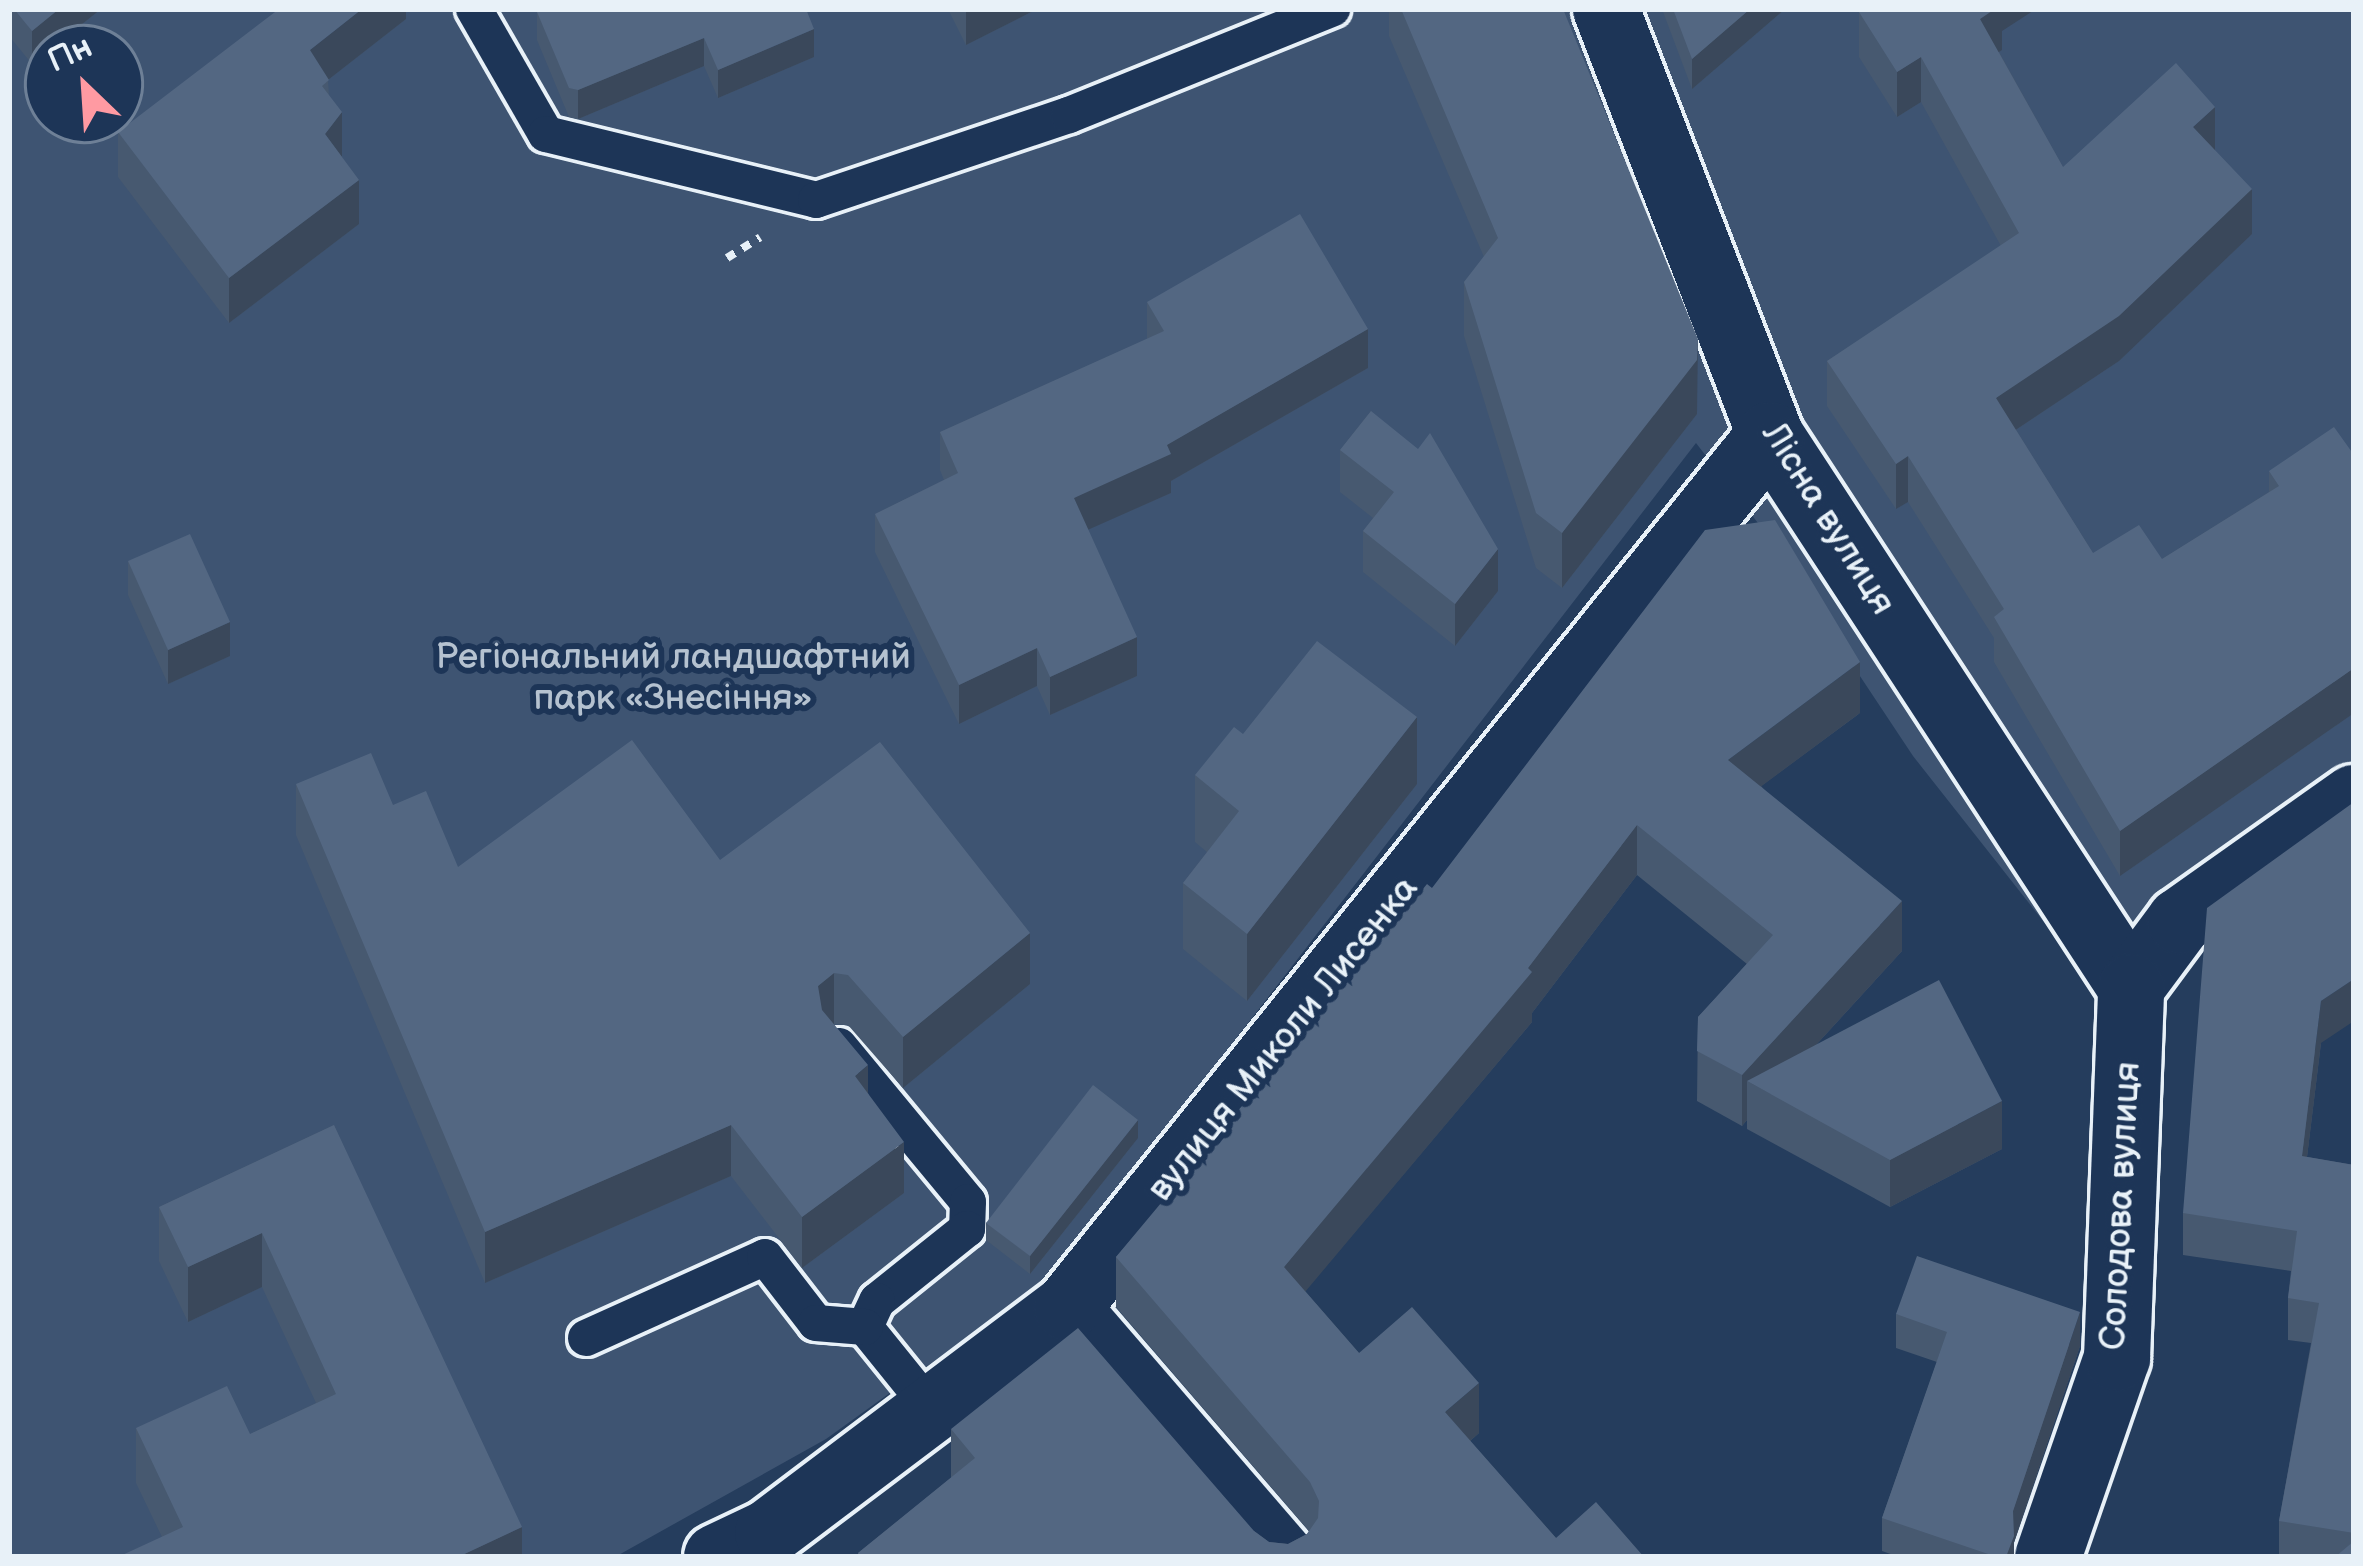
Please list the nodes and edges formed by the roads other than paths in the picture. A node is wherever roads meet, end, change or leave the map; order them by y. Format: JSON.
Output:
{"nodes":[{"id":1,"x":473,"y":9,"type":"edge"},
{"id":2,"x":1332,"y":9,"type":"edge"},
{"id":3,"x":1606,"y":9,"type":"edge"},
{"id":4,"x":1770,"y":435,"type":"junction"},
{"id":5,"x":2354,"y":798,"type":"edge"},
{"id":6,"x":2131,"y":987,"type":"junction"},
{"id":7,"x":838,"y":1046,"type":"edge"},
{"id":8,"x":1067,"y":1308,"type":"junction"},
{"id":9,"x":865,"y":1327,"type":"junction"},
{"id":10,"x":586,"y":1338,"type":"dead end"},
{"id":11,"x":932,"y":1409,"type":"junction"},
{"id":12,"x":717,"y":1557,"type":"edge"},
{"id":13,"x":1282,"y":1557,"type":"edge"},
{"id":14,"x":2048,"y":1557,"type":"edge"}],
"edges":[{"from":1,"to":2,"type":"lane"},
{"from":3,"to":4,"type":"street","name":"Лісна вулиця"},
{"from":4,"to":6,"type":"street","name":"Лісна вулиця"},
{"from":4,"to":8,"type":"street","name":"вулиця Миколи Лисенка"},
{"from":5,"to":6,"type":"street"},
{"from":6,"to":14,"type":"street","name":"Солодова вулиця"},
{"from":7,"to":9,"type":"lane"},
{"from":8,"to":11,"type":"street","name":"вулиця Миколи Лисенка"},
{"from":8,"to":13,"type":"street"},
{"from":9,"to":10,"type":"lane"},
{"from":9,"to":11,"type":"lane"},
{"from":11,"to":12,"type":"street","name":"вулиця Миколи Лисенка"}]}
